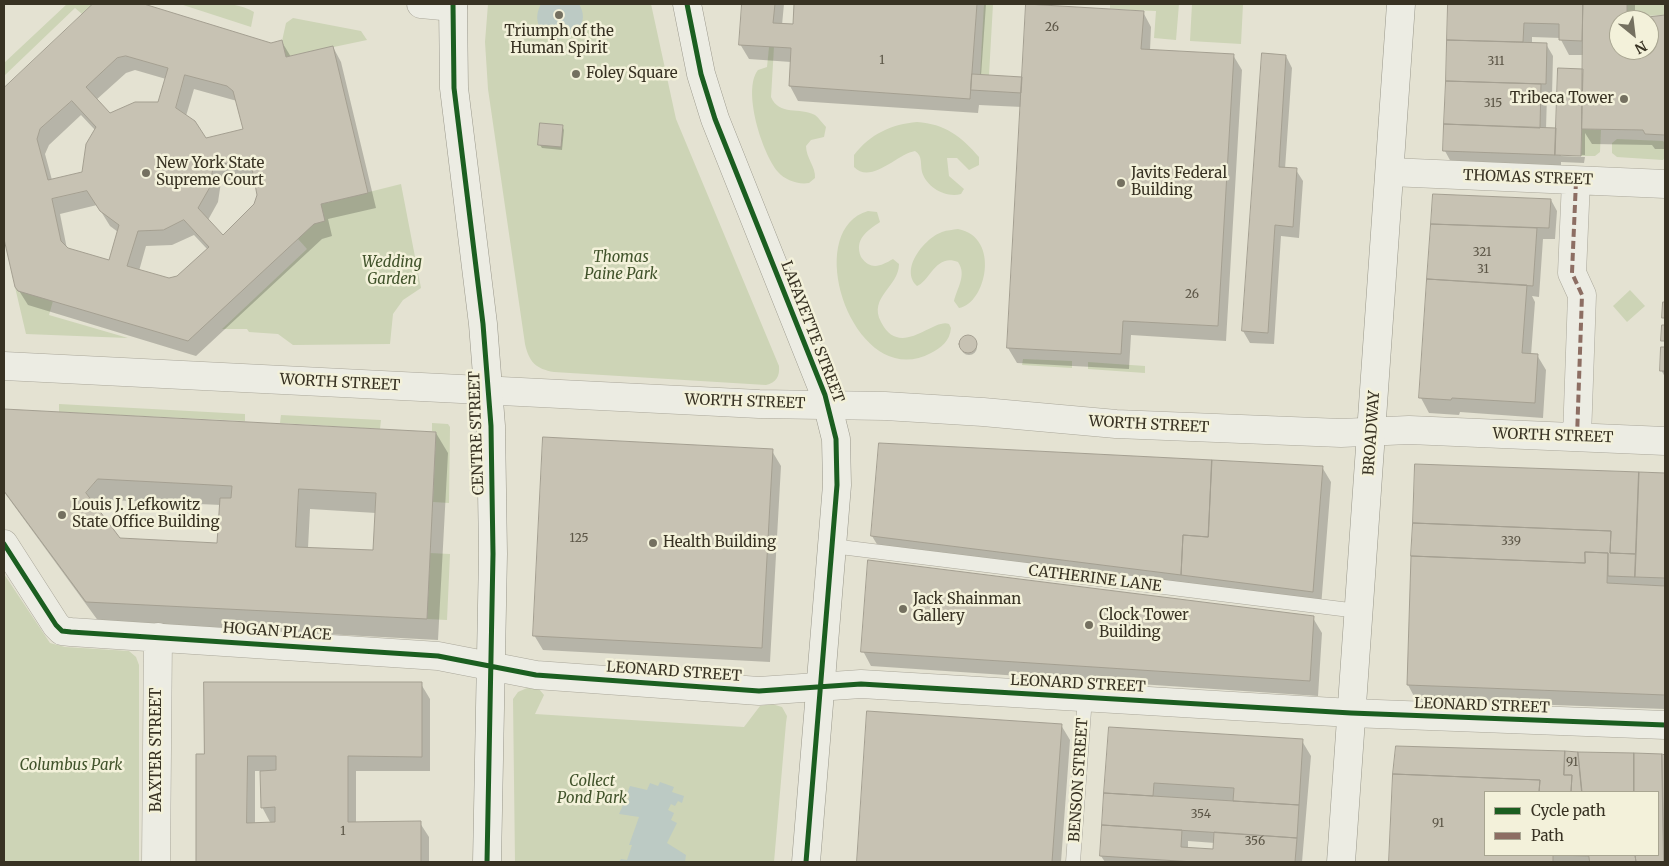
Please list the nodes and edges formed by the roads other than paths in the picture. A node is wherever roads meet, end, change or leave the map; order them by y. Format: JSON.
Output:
{"nodes":[{"id":1,"x":421,"y":4,"type":"edge"},
{"id":2,"x":687,"y":4,"type":"edge"},
{"id":3,"x":1401,"y":4,"type":"edge"},
{"id":4,"x":453,"y":5,"type":"edge"},
{"id":5,"x":1390,"y":172,"type":"junction"},
{"id":6,"x":1576,"y":181,"type":"junction"},
{"id":7,"x":1665,"y":184,"type":"edge"},
{"id":8,"x":4,"y":366,"type":"edge"},
{"id":9,"x":488,"y":390,"type":"junction"},
{"id":10,"x":828,"y":405,"type":"junction"},
{"id":11,"x":1373,"y":432,"type":"junction"},
{"id":12,"x":1578,"y":437,"type":"junction"},
{"id":13,"x":1665,"y":441,"type":"edge"},
{"id":14,"x":4,"y":544,"type":"edge"},
{"id":15,"x":832,"y":546,"type":"junction"},
{"id":16,"x":1358,"y":611,"type":"junction"},
{"id":17,"x":158,"y":637,"type":"junction"},
{"id":18,"x":490,"y":666,"type":"junction"},
{"id":19,"x":821,"y":687,"type":"junction"},
{"id":20,"x":1085,"y":697,"type":"junction"},
{"id":21,"x":1351,"y":713,"type":"junction"},
{"id":22,"x":1665,"y":725,"type":"edge"},
{"id":23,"x":156,"y":862,"type":"edge"},
{"id":24,"x":487,"y":862,"type":"edge"},
{"id":25,"x":806,"y":862,"type":"edge"},
{"id":26,"x":1074,"y":862,"type":"edge"},
{"id":27,"x":1341,"y":862,"type":"edge"}],
"edges":[{"from":1,"to":4,"type":"street"},
{"from":2,"to":10,"type":"street","name":"LAFAYETTE STREET"},
{"from":3,"to":5,"type":"street","name":"BROADWAY"},
{"from":4,"to":9,"type":"street","name":"CENTRE STREET"},
{"from":5,"to":6,"type":"street","name":"THOMAS STREET"},
{"from":5,"to":11,"type":"street","name":"BROADWAY"},
{"from":6,"to":7,"type":"street","name":"THOMAS STREET"},
{"from":6,"to":12,"type":"street"},
{"from":8,"to":9,"type":"street","name":"WORTH STREET"},
{"from":9,"to":10,"type":"street","name":"WORTH STREET"},
{"from":9,"to":18,"type":"street","name":"CENTRE STREET"},
{"from":10,"to":11,"type":"street","name":"WORTH STREET"},
{"from":10,"to":15,"type":"street","name":"LAFAYETTE STREET"},
{"from":11,"to":12,"type":"street","name":"WORTH STREET"},
{"from":11,"to":16,"type":"street","name":"BROADWAY"},
{"from":12,"to":13,"type":"street","name":"WORTH STREET"},
{"from":14,"to":17,"type":"street","name":"HOGAN PLACE"},
{"from":15,"to":16,"type":"lane","name":"CATHERINE LANE"},
{"from":15,"to":19,"type":"street","name":"LAFAYETTE STREET"},
{"from":16,"to":21,"type":"street","name":"BROADWAY"},
{"from":17,"to":18,"type":"street","name":"HOGAN PLACE"},
{"from":17,"to":23,"type":"street","name":"BAXTER STREET"},
{"from":18,"to":19,"type":"street","name":"LEONARD STREET"},
{"from":18,"to":24,"type":"street","name":"CENTRE STREET"},
{"from":19,"to":20,"type":"street","name":"LEONARD STREET"},
{"from":19,"to":25,"type":"street","name":"LAFAYETTE STREET"},
{"from":20,"to":21,"type":"street","name":"LEONARD STREET"},
{"from":20,"to":26,"type":"lane","name":"BENSON STREET"},
{"from":21,"to":22,"type":"street","name":"LEONARD STREET"},
{"from":21,"to":27,"type":"street","name":"BROADWAY"}]}
